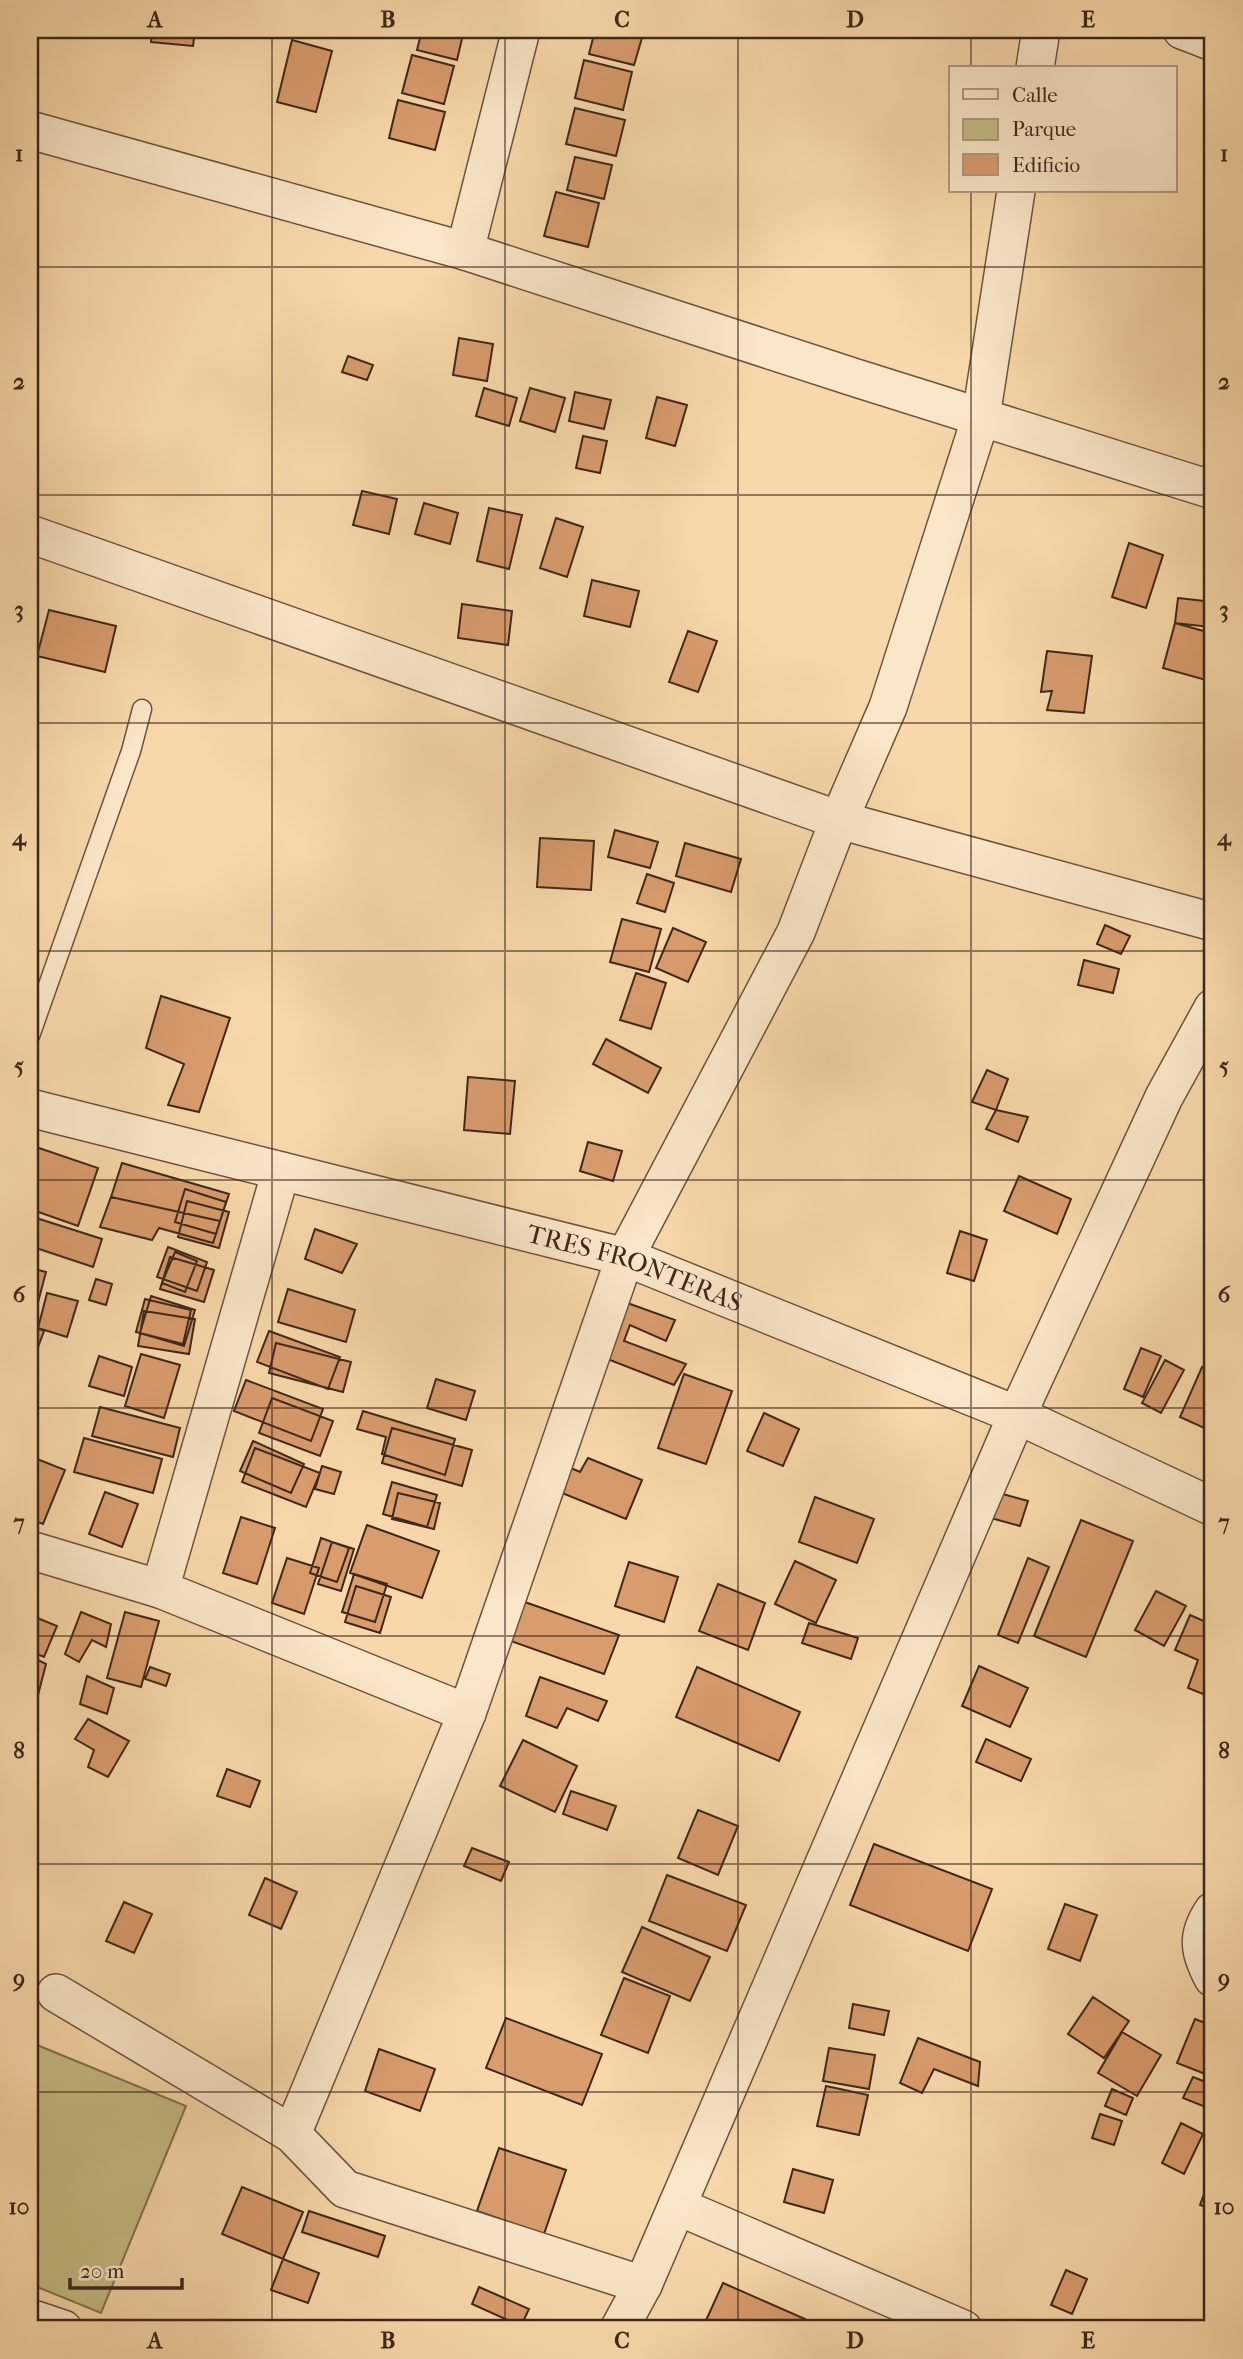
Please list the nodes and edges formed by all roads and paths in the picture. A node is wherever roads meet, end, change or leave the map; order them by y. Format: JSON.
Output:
{"nodes":[{"id":1,"x":521,"y":30,"type":"edge"},
{"id":2,"x":1041,"y":30,"type":"edge"},
{"id":3,"x":1182,"y":30,"type":"edge"},
{"id":4,"x":1213,"y":43,"type":"edge"},
{"id":5,"x":1035,"y":66,"type":"edge"},
{"id":6,"x":30,"y":130,"type":"edge"},
{"id":7,"x":1016,"y":192,"type":"edge"},
{"id":8,"x":466,"y":251,"type":"junction"},
{"id":9,"x":981,"y":417,"type":"junction"},
{"id":10,"x":1213,"y":490,"type":"edge"},
{"id":11,"x":30,"y":534,"type":"edge"},
{"id":12,"x":142,"y":709,"type":"dead end"},
{"id":13,"x":839,"y":820,"type":"junction"},
{"id":14,"x":1213,"y":922,"type":"edge"},
{"id":15,"x":1213,"y":1008,"type":"edge"},
{"id":16,"x":30,"y":1036,"type":"edge"},
{"id":17,"x":30,"y":1108,"type":"edge"},
{"id":18,"x":281,"y":1171,"type":"junction"},
{"id":19,"x":625,"y":1257,"type":"junction"},
{"id":20,"x":1017,"y":1415,"type":"junction"},
{"id":21,"x":1213,"y":1507,"type":"edge"},
{"id":22,"x":30,"y":1550,"type":"edge"},
{"id":23,"x":160,"y":1589,"type":"junction"},
{"id":24,"x":467,"y":1713,"type":"junction"},
{"id":25,"x":1213,"y":1911,"type":"edge"},
{"id":26,"x":1213,"y":1978,"type":"edge"},
{"id":27,"x":56,"y":1993,"type":"dead end"},
{"id":28,"x":292,"y":2134,"type":"junction"},
{"id":29,"x":677,"y":2206,"type":"junction"},
{"id":30,"x":643,"y":2285,"type":"junction"},
{"id":31,"x":30,"y":2318,"type":"edge"},
{"id":32,"x":63,"y":2329,"type":"edge"},
{"id":33,"x":619,"y":2329,"type":"edge"},
{"id":34,"x":963,"y":2329,"type":"edge"}],
"edges":[{"from":1,"to":8,"type":"street"},
{"from":2,"to":5,"type":"street"},
{"from":3,"to":4,"type":"street"},
{"from":6,"to":8,"type":"street"},
{"from":7,"to":9,"type":"street"},
{"from":8,"to":9,"type":"street"},
{"from":9,"to":10,"type":"street"},
{"from":9,"to":13,"type":"street"},
{"from":11,"to":13,"type":"street"},
{"from":12,"to":16,"type":"lane"},
{"from":13,"to":14,"type":"street"},
{"from":13,"to":19,"type":"street"},
{"from":15,"to":20,"type":"street"},
{"from":17,"to":18,"type":"street","name":"TRES FRONTERAS"},
{"from":18,"to":19,"type":"street","name":"TRES FRONTERAS"},
{"from":18,"to":23,"type":"street"},
{"from":19,"to":20,"type":"street","name":"TRES FRONTERAS"},
{"from":19,"to":24,"type":"street"},
{"from":20,"to":21,"type":"street","name":"TRES FRONTERAS"},
{"from":20,"to":29,"type":"street"},
{"from":22,"to":23,"type":"street"},
{"from":23,"to":24,"type":"street"},
{"from":24,"to":28,"type":"street"},
{"from":25,"to":26,"type":"street"},
{"from":27,"to":28,"type":"street"},
{"from":28,"to":30,"type":"street"},
{"from":29,"to":30,"type":"street"},
{"from":29,"to":34,"type":"street"},
{"from":30,"to":33,"type":"street"},
{"from":31,"to":32,"type":"street"}]}
